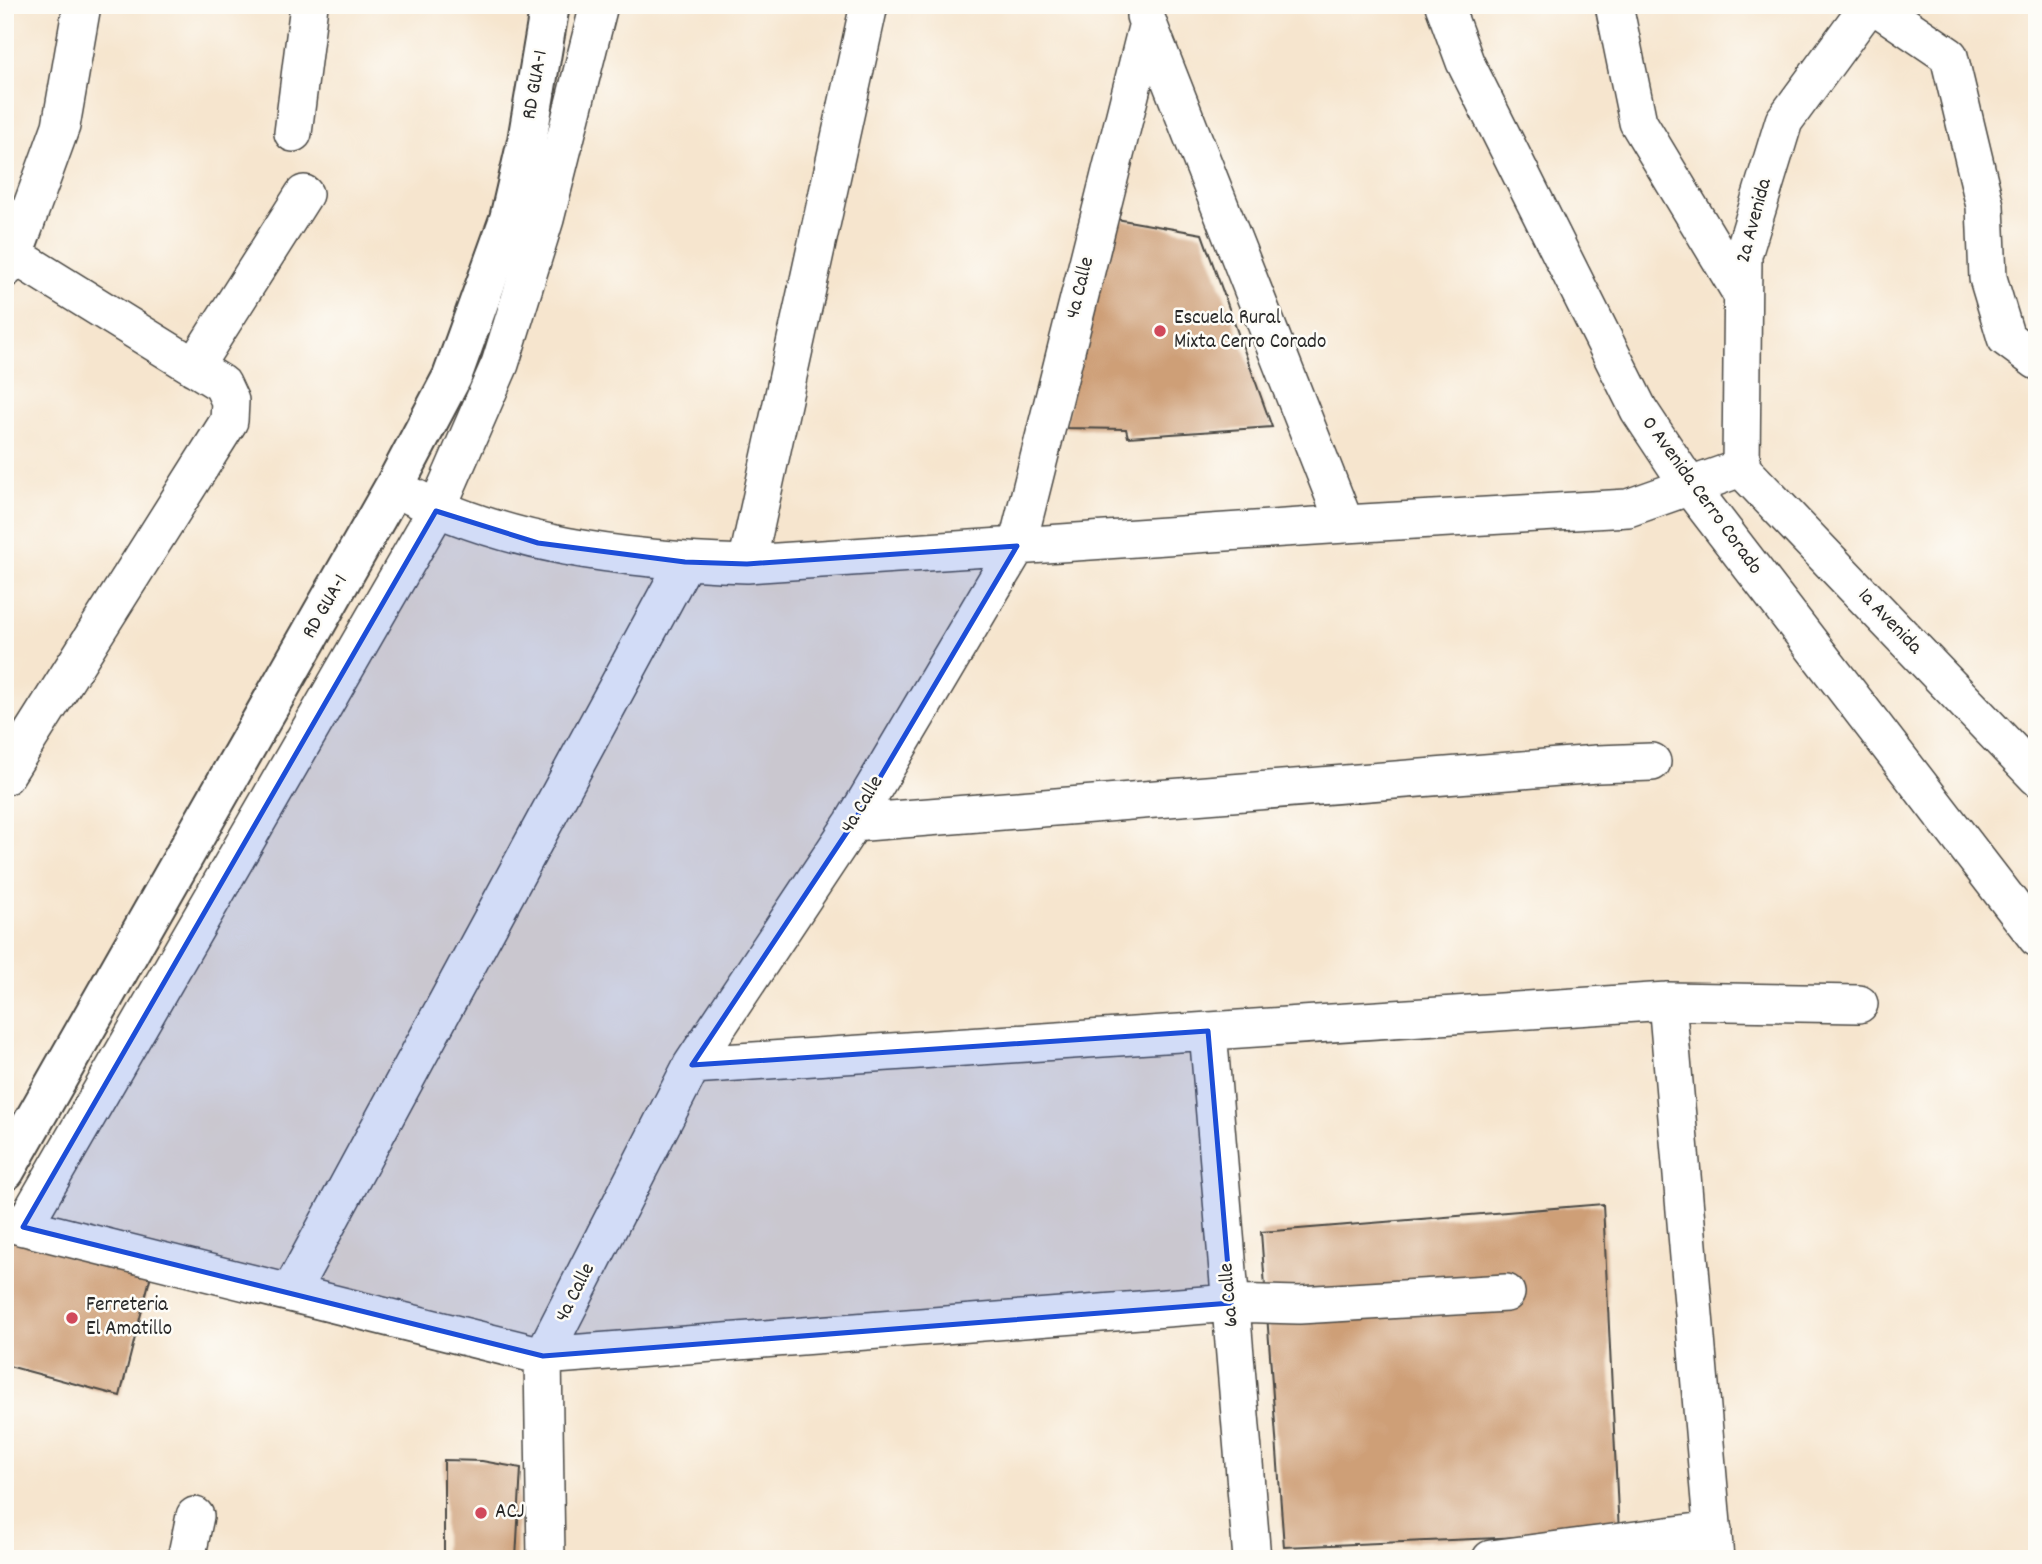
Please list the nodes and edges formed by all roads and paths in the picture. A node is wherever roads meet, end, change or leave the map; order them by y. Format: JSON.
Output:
{"nodes":[{"id":1,"x":82,"y":5,"type":"edge"},
{"id":2,"x":309,"y":5,"type":"edge"},
{"id":3,"x":550,"y":5,"type":"edge"},
{"id":4,"x":599,"y":5,"type":"edge"},
{"id":5,"x":869,"y":5,"type":"edge"},
{"id":6,"x":1444,"y":5,"type":"edge"},
{"id":7,"x":1614,"y":5,"type":"edge"},
{"id":8,"x":1872,"y":5,"type":"edge"},
{"id":9,"x":1144,"y":14,"type":"edge"},
{"id":10,"x":293,"y":134,"type":"dead end"},
{"id":11,"x":304,"y":194,"type":"dead end"},
{"id":12,"x":9,"y":262,"type":"edge"},
{"id":13,"x":1741,"y":293,"type":"junction"},
{"id":14,"x":2037,"y":361,"type":"edge"},
{"id":15,"x":194,"y":367,"type":"junction"},
{"id":16,"x":1741,"y":468,"type":"junction"},
{"id":17,"x":394,"y":487,"type":"junction"},
{"id":18,"x":1690,"y":487,"type":"junction"},
{"id":19,"x":436,"y":510,"type":"junction"},
{"id":20,"x":1345,"y":524,"type":"junction"},
{"id":21,"x":1017,"y":546,"type":"junction"},
{"id":22,"x":685,"y":562,"type":"junction"},
{"id":23,"x":747,"y":564,"type":"junction"},
{"id":24,"x":16,"y":734,"type":"edge"},
{"id":25,"x":1652,"y":762,"type":"dead end"},
{"id":26,"x":5,"y":776,"type":"edge"},
{"id":27,"x":2037,"y":777,"type":"edge"},
{"id":28,"x":853,"y":823,"type":"junction"},
{"id":29,"x":2037,"y":938,"type":"edge"},
{"id":30,"x":1668,"y":1001,"type":"junction"},
{"id":31,"x":1859,"y":1004,"type":"dead end"},
{"id":32,"x":1208,"y":1031,"type":"junction"},
{"id":33,"x":692,"y":1065,"type":"junction"},
{"id":34,"x":5,"y":1171,"type":"edge"},
{"id":35,"x":14,"y":1224,"type":"edge"},
{"id":36,"x":290,"y":1293,"type":"junction"},
{"id":37,"x":1506,"y":1293,"type":"dead end"},
{"id":38,"x":1231,"y":1303,"type":"junction"},
{"id":39,"x":543,"y":1356,"type":"junction"},
{"id":40,"x":195,"y":1516,"type":"dead end"},
{"id":41,"x":1714,"y":1544,"type":"edge"},
{"id":42,"x":186,"y":1559,"type":"edge"},
{"id":43,"x":546,"y":1559,"type":"edge"},
{"id":44,"x":1252,"y":1559,"type":"edge"},
{"id":45,"x":1491,"y":1559,"type":"edge"}],
"edges":[{"from":1,"to":12,"type":"street"},
{"from":2,"to":10,"type":"street"},
{"from":3,"to":17,"type":"main road","name":"RD GUA-1"},
{"from":4,"to":19,"type":"street"},
{"from":5,"to":23,"type":"street"},
{"from":6,"to":18,"type":"street","name":"0 Avenida Cerro Corado"},
{"from":7,"to":13,"type":"street"},
{"from":8,"to":13,"type":"street","name":"2a Avenida"},
{"from":8,"to":14,"type":"street","name":"2a Avenida"},
{"from":9,"to":20,"type":"street"},
{"from":9,"to":21,"type":"street","name":"4a Calle"},
{"from":11,"to":15,"type":"street"},
{"from":12,"to":15,"type":"street"},
{"from":13,"to":16,"type":"street","name":"2a Avenida"},
{"from":15,"to":24,"type":"street"},
{"from":16,"to":18,"type":"street"},
{"from":16,"to":27,"type":"street","name":"1a Avenida"},
{"from":17,"to":19,"type":"street"},
{"from":17,"to":34,"type":"main road","name":"RD GUA-1"},
{"from":18,"to":20,"type":"street"},
{"from":18,"to":29,"type":"street","name":"0 Avenida Cerro Corado"},
{"from":19,"to":22,"type":"street"},
{"from":19,"to":35,"type":"street"},
{"from":20,"to":21,"type":"street"},
{"from":21,"to":23,"type":"street"},
{"from":21,"to":28,"type":"street","name":"4a Calle"},
{"from":22,"to":23,"type":"street"},
{"from":22,"to":36,"type":"street"},
{"from":24,"to":26,"type":"street"},
{"from":25,"to":28,"type":"street"},
{"from":28,"to":33,"type":"street","name":"4a Calle"},
{"from":30,"to":31,"type":"street"},
{"from":30,"to":32,"type":"street"},
{"from":30,"to":41,"type":"street"},
{"from":32,"to":33,"type":"street"},
{"from":32,"to":38,"type":"street","name":"6a Calle"},
{"from":33,"to":39,"type":"street","name":"4a Calle"},
{"from":35,"to":36,"type":"street"},
{"from":36,"to":39,"type":"street"},
{"from":37,"to":38,"type":"street"},
{"from":38,"to":39,"type":"street"},
{"from":38,"to":44,"type":"street","name":"6a Calle"},
{"from":39,"to":43,"type":"street","name":"4a Calle"},
{"from":40,"to":42,"type":"street"},
{"from":41,"to":45,"type":"street"}]}
